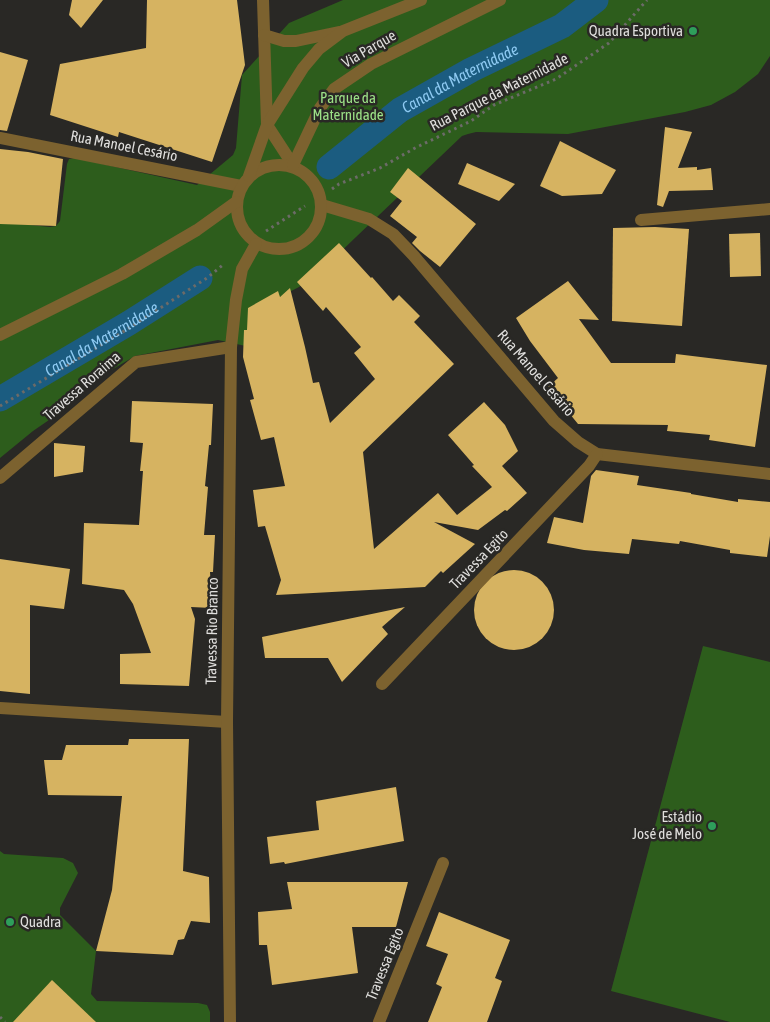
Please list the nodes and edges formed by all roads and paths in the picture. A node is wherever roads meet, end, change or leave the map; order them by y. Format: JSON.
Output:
{"nodes":[{"id":1,"x":263,"y":0,"type":"edge"},
{"id":2,"x":421,"y":0,"type":"edge"},
{"id":3,"x":500,"y":0,"type":"edge"},
{"id":4,"x":647,"y":0,"type":"edge"},
{"id":5,"x":344,"y":30,"type":"junction"},
{"id":6,"x":264,"y":35,"type":"junction"},
{"id":7,"x":267,"y":125,"type":"junction"},
{"id":8,"x":0,"y":138,"type":"edge"},
{"id":9,"x":293,"y":166,"type":"junction"},
{"id":10,"x":245,"y":181,"type":"junction"},
{"id":11,"x":321,"y":201,"type":"junction"},
{"id":12,"x":236,"y":202,"type":"junction"},
{"id":13,"x":770,"y":209,"type":"edge"},
{"id":14,"x":641,"y":220,"type":"dead end"},
{"id":15,"x":254,"y":242,"type":"junction"},
{"id":16,"x":0,"y":335,"type":"edge"},
{"id":17,"x":231,"y":347,"type":"junction"},
{"id":18,"x":0,"y":406,"type":"edge"},
{"id":19,"x":597,"y":454,"type":"junction"},
{"id":20,"x":770,"y":474,"type":"edge"},
{"id":21,"x":0,"y":478,"type":"edge"},
{"id":22,"x":382,"y":684,"type":"dead end"},
{"id":23,"x":0,"y":708,"type":"edge"},
{"id":24,"x":227,"y":722,"type":"junction"},
{"id":25,"x":443,"y":863,"type":"dead end"},
{"id":26,"x":0,"y":1017,"type":"edge"},
{"id":27,"x":4,"y":1022,"type":"edge"},
{"id":28,"x":230,"y":1022,"type":"edge"},
{"id":29,"x":379,"y":1022,"type":"edge"}],
"edges":[{"from":1,"to":6,"type":"street"},
{"from":2,"to":5,"type":"street","name":"Via Parque"},
{"from":3,"to":9,"type":"street","name":"Via Parque"},
{"from":4,"to":11,"type":"path","name":"Rua Parque da Maternidade"},
{"from":5,"to":6,"type":"street"},
{"from":5,"to":7,"type":"street","name":"Via Parque"},
{"from":6,"to":7,"type":"street"},
{"from":7,"to":9,"type":"street"},
{"from":7,"to":10,"type":"street","name":"Via Parque"},
{"from":8,"to":10,"type":"street","name":"Rua Manoel Cesário"},
{"from":9,"to":10,"type":"street"},
{"from":9,"to":11,"type":"street"},
{"from":10,"to":12,"type":"street","name":"Via Parque"},
{"from":11,"to":15,"type":"path","name":"Rua Parque da Maternidade"},
{"from":11,"to":15,"type":"street"},
{"from":11,"to":19,"type":"street","name":"Rua Manoel Cesário"},
{"from":12,"to":15,"type":"street"},
{"from":12,"to":16,"type":"street"},
{"from":13,"to":14,"type":"street"},
{"from":15,"to":17,"type":"street","name":"Travessa Rio Branco"},
{"from":15,"to":18,"type":"path","name":"Rua Parque da Maternidade"},
{"from":17,"to":21,"type":"street","name":"Travessa Roraima"},
{"from":17,"to":24,"type":"street","name":"Travessa Rio Branco"},
{"from":19,"to":20,"type":"street","name":"Rua Manoel Cesário"},
{"from":19,"to":22,"type":"street","name":"Travessa Egito"},
{"from":23,"to":24,"type":"street"},
{"from":24,"to":28,"type":"street","name":"Travessa Rio Branco"},
{"from":25,"to":29,"type":"street","name":"Travessa Egito"},
{"from":26,"to":27,"type":"path"}]}
